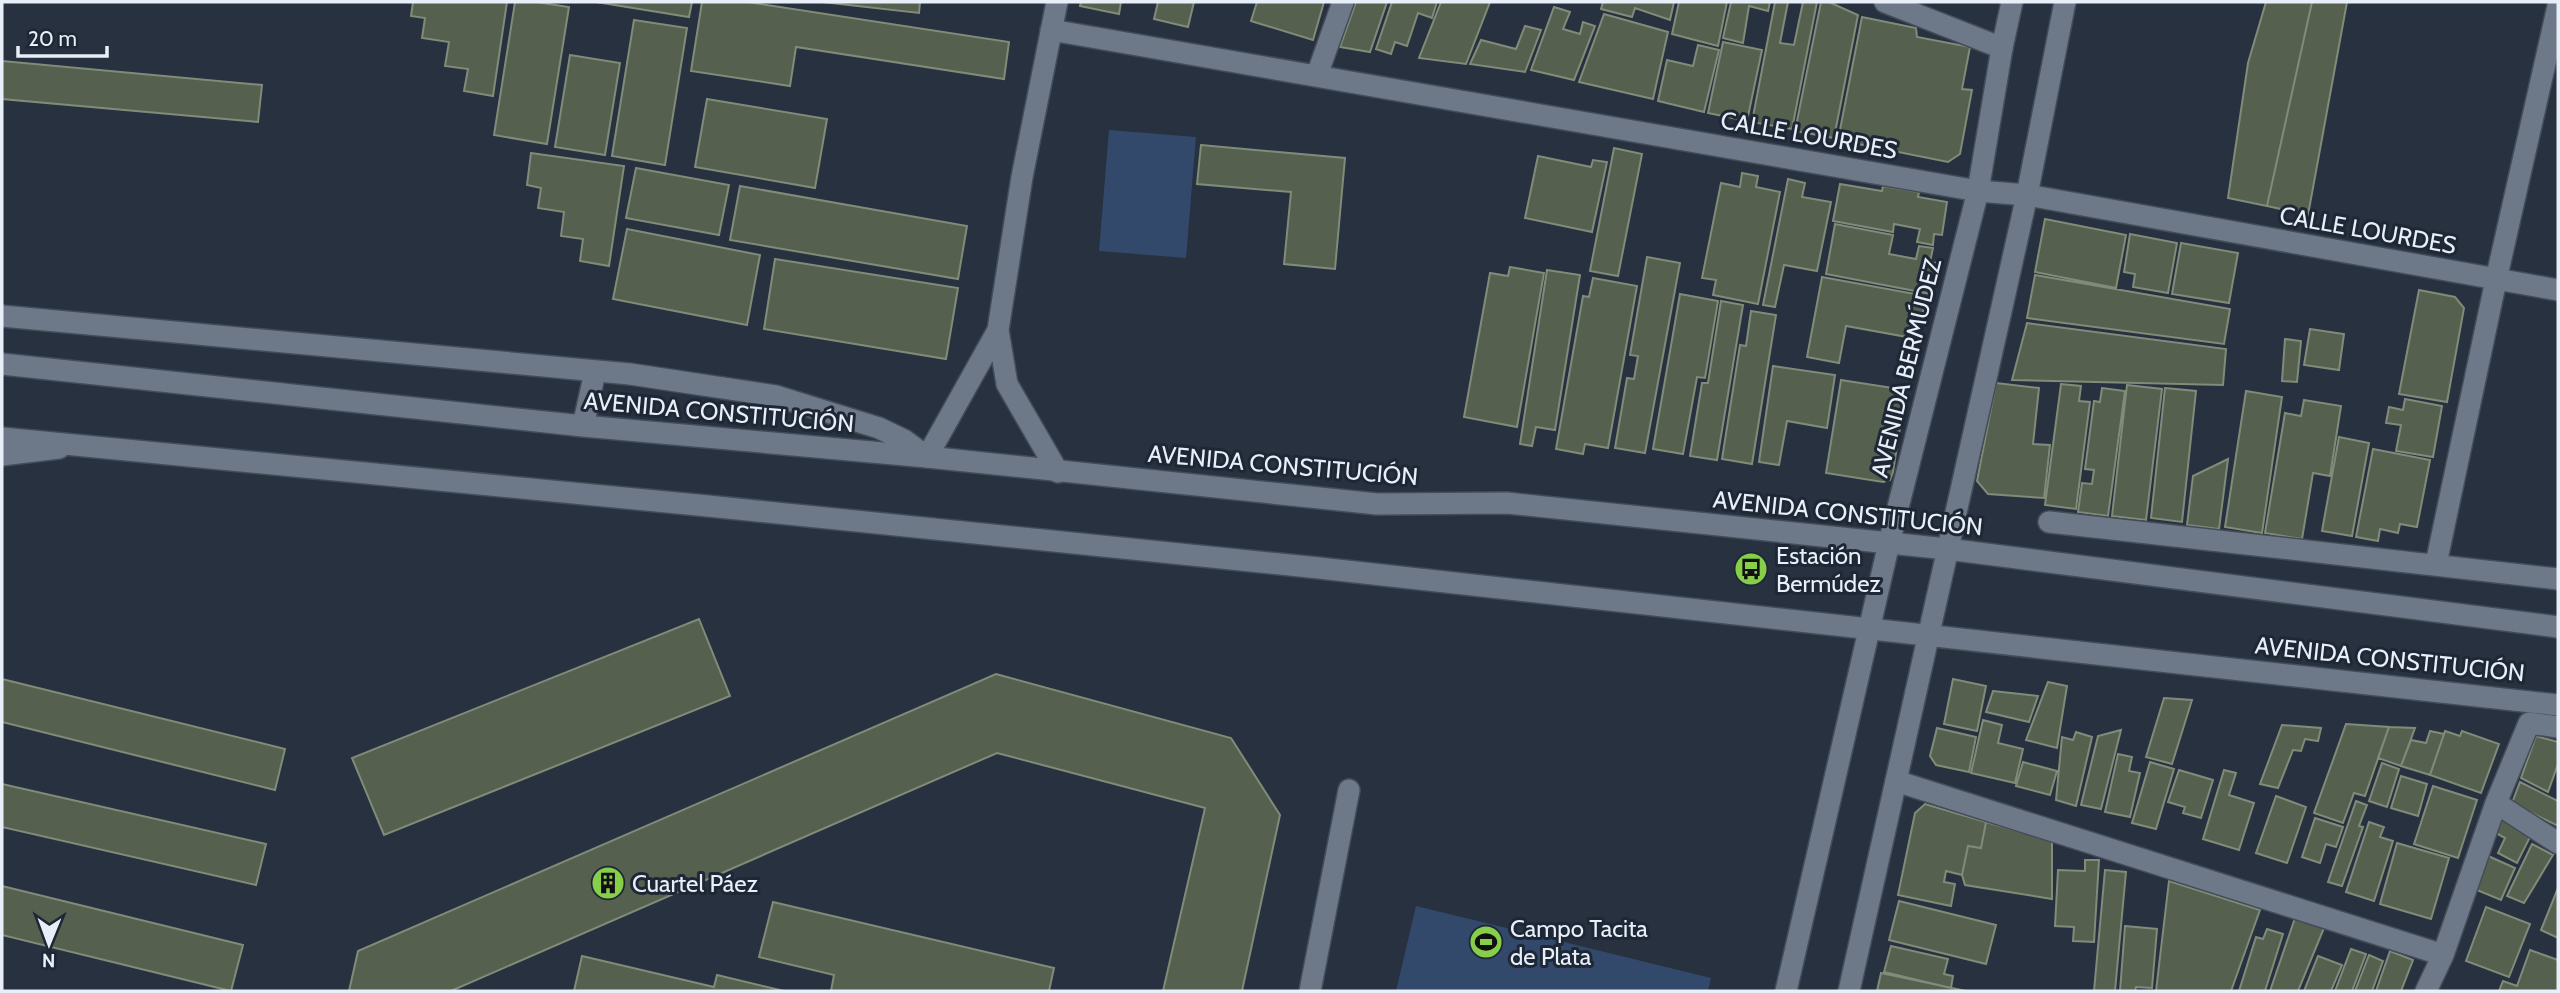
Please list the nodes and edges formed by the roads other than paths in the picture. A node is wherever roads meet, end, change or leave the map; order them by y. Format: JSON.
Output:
{"nodes":[{"id":1,"x":1057,"y":2,"type":"edge"},
{"id":2,"x":1343,"y":2,"type":"edge"},
{"id":3,"x":1885,"y":2,"type":"edge"},
{"id":4,"x":2012,"y":2,"type":"edge"},
{"id":5,"x":2065,"y":2,"type":"edge"},
{"id":6,"x":2558,"y":6,"type":"edge"},
{"id":7,"x":1051,"y":30,"type":"junction"},
{"id":8,"x":2002,"y":48,"type":"junction"},
{"id":9,"x":1317,"y":75,"type":"junction"},
{"id":10,"x":1978,"y":191,"type":"junction"},
{"id":11,"x":2027,"y":195,"type":"junction"},
{"id":12,"x":2496,"y":280,"type":"junction"},
{"id":13,"x":2558,"y":290,"type":"edge"},
{"id":14,"x":2,"y":316,"type":"edge"},
{"id":15,"x":998,"y":330,"type":"junction"},
{"id":16,"x":2,"y":364,"type":"edge"},
{"id":17,"x":594,"y":372,"type":"junction"},
{"id":18,"x":583,"y":426,"type":"junction"},
{"id":19,"x":2,"y":438,"type":"edge"},
{"id":20,"x":75,"y":447,"type":"junction"},
{"id":21,"x":2,"y":455,"type":"edge"},
{"id":22,"x":927,"y":457,"type":"junction"},
{"id":23,"x":1058,"y":472,"type":"junction"},
{"id":24,"x":2049,"y":522,"type":"dead end"},
{"id":25,"x":1889,"y":543,"type":"junction"},
{"id":26,"x":1947,"y":549,"type":"junction"},
{"id":27,"x":2436,"y":564,"type":"junction"},
{"id":28,"x":2558,"y":579,"type":"edge"},
{"id":29,"x":2558,"y":627,"type":"edge"},
{"id":30,"x":1870,"y":630,"type":"junction"},
{"id":31,"x":1930,"y":635,"type":"junction"},
{"id":32,"x":2558,"y":705,"type":"edge"},
{"id":33,"x":2558,"y":727,"type":"edge"},
{"id":34,"x":1896,"y":781,"type":"junction"},
{"id":35,"x":1349,"y":790,"type":"dead end"},
{"id":36,"x":2496,"y":803,"type":"junction"},
{"id":37,"x":2558,"y":842,"type":"edge"},
{"id":38,"x":2443,"y":955,"type":"junction"},
{"id":39,"x":1310,"y":991,"type":"edge"},
{"id":40,"x":1786,"y":991,"type":"edge"},
{"id":41,"x":1849,"y":991,"type":"edge"},
{"id":42,"x":2426,"y":991,"type":"edge"}],
"edges":[{"from":1,"to":7,"type":"street"},
{"from":2,"to":9,"type":"street"},
{"from":3,"to":8,"type":"street"},
{"from":4,"to":8,"type":"street","name":"AVENIDA BERMÚDEZ"},
{"from":5,"to":11,"type":"street"},
{"from":6,"to":12,"type":"street"},
{"from":7,"to":9,"type":"street","name":"CALLE LOURDES"},
{"from":7,"to":15,"type":"street"},
{"from":8,"to":10,"type":"street","name":"AVENIDA BERMÚDEZ"},
{"from":9,"to":10,"type":"street","name":"CALLE LOURDES"},
{"from":10,"to":11,"type":"street","name":"CALLE LOURDES"},
{"from":10,"to":25,"type":"street","name":"AVENIDA BERMÚDEZ"},
{"from":11,"to":12,"type":"street","name":"CALLE LOURDES"},
{"from":11,"to":26,"type":"street"},
{"from":12,"to":13,"type":"street","name":"CALLE LOURDES"},
{"from":12,"to":27,"type":"street"},
{"from":14,"to":17,"type":"street"},
{"from":15,"to":22,"type":"street"},
{"from":15,"to":23,"type":"street"},
{"from":16,"to":18,"type":"street","name":"AVENIDA CONSTITUCIÓN"},
{"from":17,"to":18,"type":"street"},
{"from":17,"to":22,"type":"street"},
{"from":18,"to":22,"type":"street","name":"AVENIDA CONSTITUCIÓN"},
{"from":19,"to":20,"type":"street","name":"AVENIDA CONSTITUCIÓN"},
{"from":20,"to":21,"type":"street"},
{"from":20,"to":30,"type":"street","name":"AVENIDA CONSTITUCIÓN"},
{"from":22,"to":23,"type":"street","name":"AVENIDA CONSTITUCIÓN"},
{"from":23,"to":25,"type":"street","name":"AVENIDA CONSTITUCIÓN"},
{"from":24,"to":27,"type":"street"},
{"from":25,"to":26,"type":"street","name":"AVENIDA CONSTITUCIÓN"},
{"from":25,"to":30,"type":"street","name":"AVENIDA BERMÚDEZ"},
{"from":26,"to":29,"type":"street","name":"AVENIDA CONSTITUCIÓN"},
{"from":26,"to":31,"type":"street"},
{"from":27,"to":28,"type":"street"},
{"from":30,"to":31,"type":"street","name":"AVENIDA CONSTITUCIÓN"},
{"from":30,"to":40,"type":"street","name":"AVENIDA BERMÚDEZ"},
{"from":31,"to":32,"type":"street","name":"AVENIDA CONSTITUCIÓN"},
{"from":31,"to":34,"type":"street"},
{"from":33,"to":36,"type":"street"},
{"from":34,"to":38,"type":"street"},
{"from":34,"to":41,"type":"street"},
{"from":35,"to":39,"type":"street"},
{"from":36,"to":37,"type":"street"},
{"from":36,"to":38,"type":"street"},
{"from":38,"to":42,"type":"street"}]}
